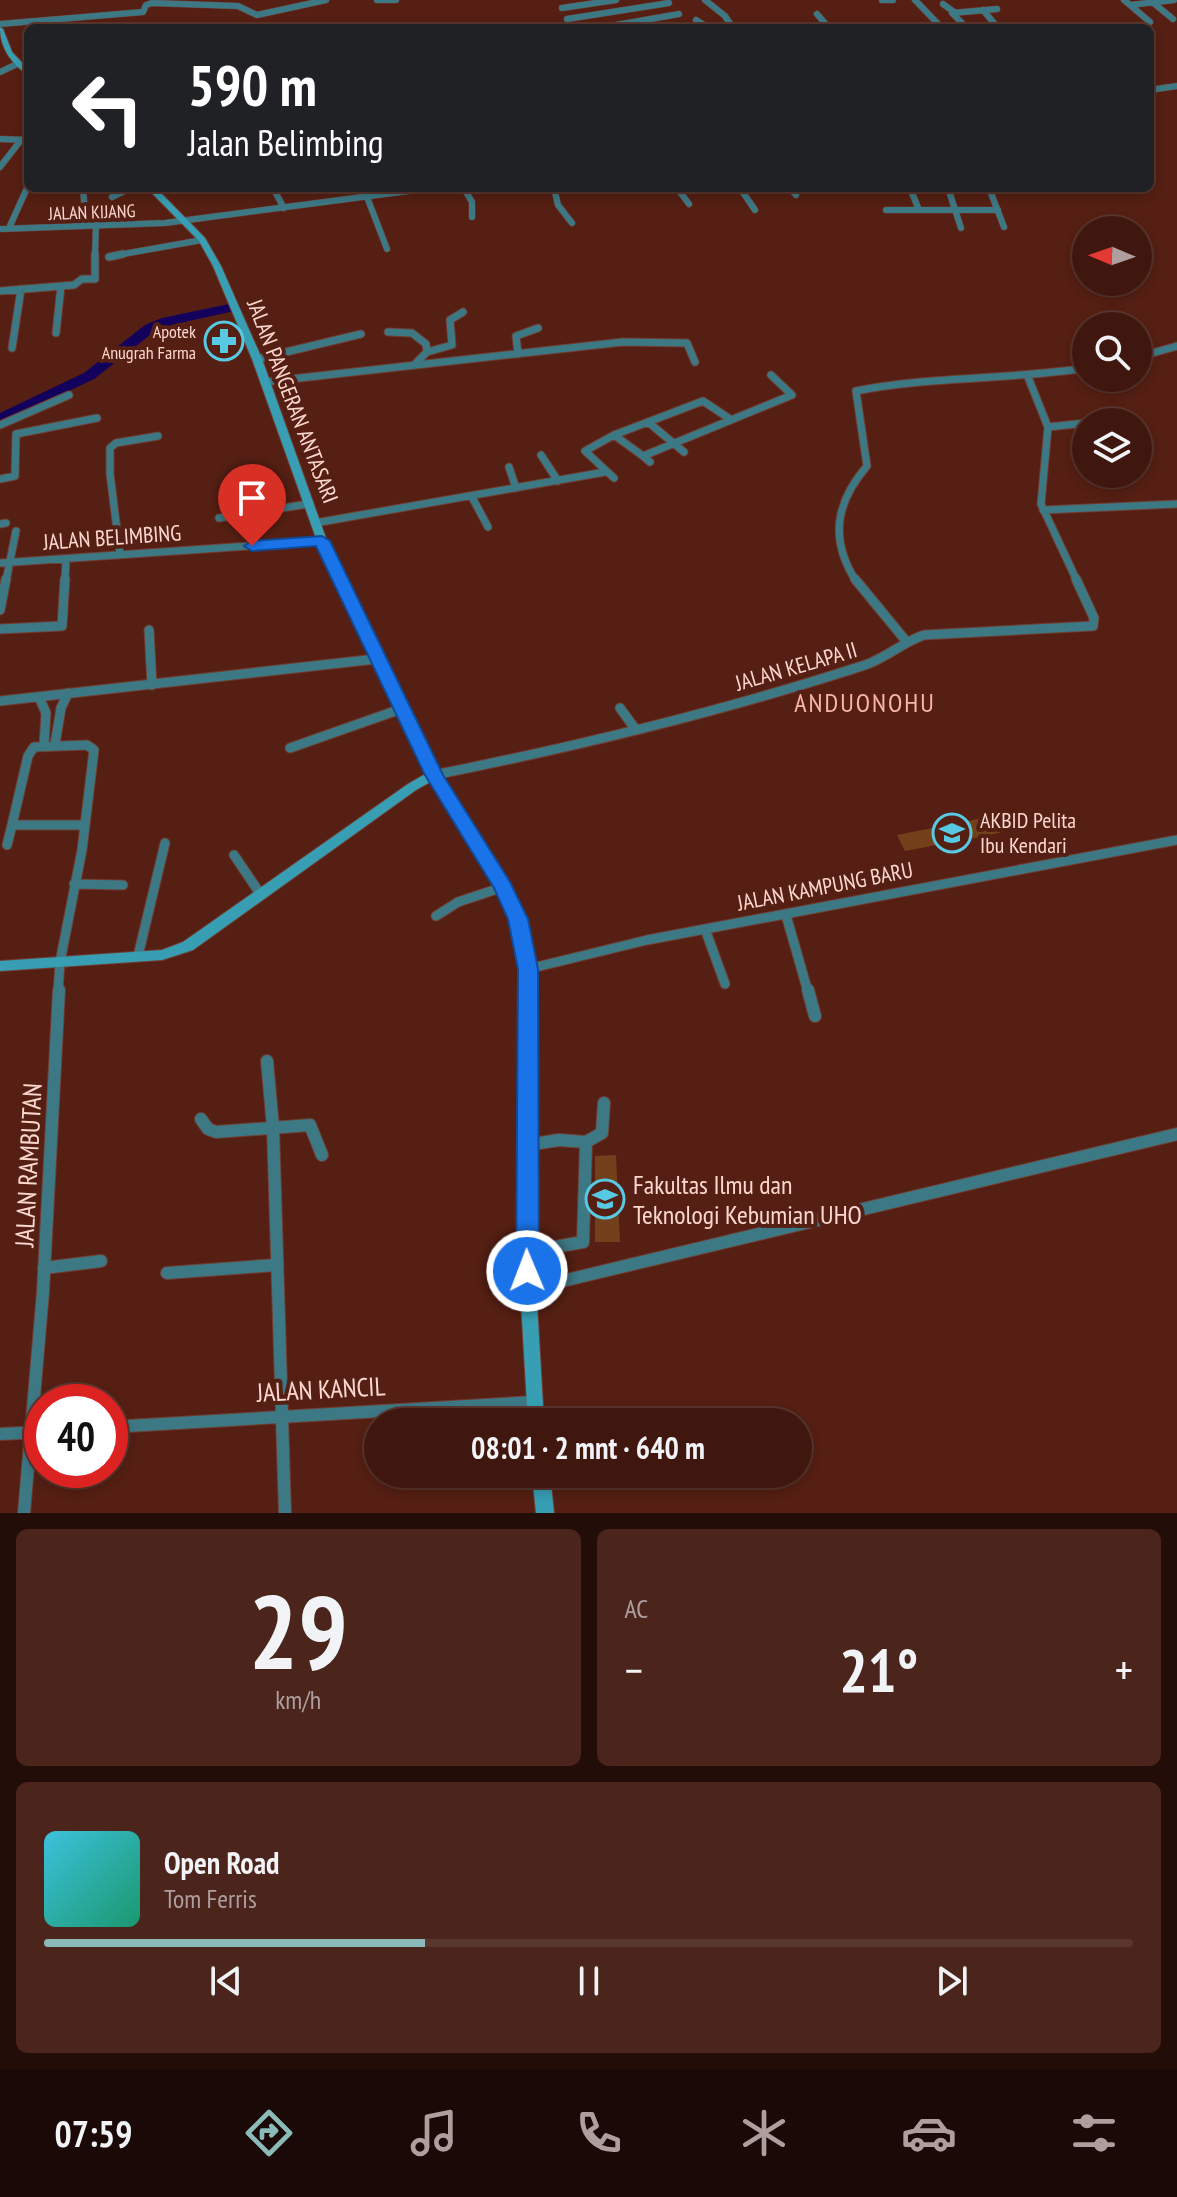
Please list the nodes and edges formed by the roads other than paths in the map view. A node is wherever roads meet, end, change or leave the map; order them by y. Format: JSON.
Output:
{"nodes":[{"id":1,"x":326,"y":0,"type":"edge"},
{"id":2,"x":377,"y":0,"type":"edge"},
{"id":3,"x":396,"y":0,"type":"edge"},
{"id":4,"x":612,"y":0,"type":"edge"},
{"id":5,"x":705,"y":0,"type":"edge"},
{"id":6,"x":882,"y":0,"type":"edge"},
{"id":7,"x":893,"y":0,"type":"edge"},
{"id":8,"x":915,"y":0,"type":"edge"},
{"id":9,"x":970,"y":0,"type":"edge"},
{"id":10,"x":1124,"y":0,"type":"edge"},
{"id":11,"x":1174,"y":0,"type":"edge"},
{"id":12,"x":1151,"y":1,"type":"edge"},
{"id":13,"x":669,"y":3,"type":"dead end"},
{"id":14,"x":943,"y":4,"type":"dead end"},
{"id":15,"x":1130,"y":5,"type":"junction"},
{"id":16,"x":562,"y":8,"type":"dead end"},
{"id":17,"x":997,"y":9,"type":"dead end"},
{"id":18,"x":982,"y":10,"type":"junction"},
{"id":19,"x":618,"y":12,"type":"junction"},
{"id":20,"x":954,"y":12,"type":"junction"},
{"id":21,"x":679,"y":14,"type":"dead end"},
{"id":22,"x":817,"y":14,"type":"dead end"},
{"id":23,"x":567,"y":19,"type":"dead end"},
{"id":24,"x":1173,"y":19,"type":"dead end"},
{"id":25,"x":696,"y":20,"type":"dead end"},
{"id":26,"x":1150,"y":22,"type":"dead end"},
{"id":27,"x":48,"y":24,"type":"edge"},
{"id":28,"x":624,"y":24,"type":"edge"},
{"id":29,"x":634,"y":24,"type":"edge"},
{"id":30,"x":702,"y":24,"type":"edge"},
{"id":31,"x":730,"y":24,"type":"edge"},
{"id":32,"x":826,"y":24,"type":"edge"},
{"id":33,"x":938,"y":24,"type":"edge"},
{"id":34,"x":963,"y":24,"type":"edge"},
{"id":35,"x":994,"y":24,"type":"edge"},
{"id":36,"x":24,"y":27,"type":"edge"},
{"id":37,"x":1,"y":30,"type":"edge"},
{"id":38,"x":17,"y":64,"type":"junction"},
{"id":39,"x":24,"y":70,"type":"edge"},
{"id":40,"x":0,"y":72,"type":"edge"},
{"id":41,"x":1177,"y":86,"type":"edge"},
{"id":42,"x":1154,"y":89,"type":"edge"},
{"id":43,"x":0,"y":139,"type":"edge"},
{"id":44,"x":24,"y":140,"type":"edge"},
{"id":45,"x":4,"y":157,"type":"edge"},
{"id":46,"x":0,"y":167,"type":"edge"},
{"id":47,"x":25,"y":192,"type":"edge"},
{"id":48,"x":83,"y":192,"type":"edge"},
{"id":49,"x":122,"y":192,"type":"edge"},
{"id":50,"x":155,"y":192,"type":"edge"},
{"id":51,"x":275,"y":192,"type":"edge"},
{"id":52,"x":382,"y":192,"type":"edge"},
{"id":53,"x":466,"y":192,"type":"edge"},
{"id":54,"x":555,"y":192,"type":"edge"},
{"id":55,"x":680,"y":192,"type":"edge"},
{"id":56,"x":743,"y":192,"type":"edge"},
{"id":57,"x":793,"y":192,"type":"edge"},
{"id":58,"x":912,"y":192,"type":"edge"},
{"id":59,"x":949,"y":192,"type":"edge"},
{"id":60,"x":991,"y":192,"type":"edge"},
{"id":61,"x":796,"y":195,"type":"dead end"},
{"id":62,"x":112,"y":197,"type":"dead end"},
{"id":63,"x":367,"y":197,"type":"junction"},
{"id":64,"x":689,"y":204,"type":"dead end"},
{"id":65,"x":284,"y":208,"type":"junction"},
{"id":66,"x":755,"y":210,"type":"dead end"},
{"id":67,"x":886,"y":210,"type":"dead end"},
{"id":68,"x":919,"y":210,"type":"junction"},
{"id":69,"x":955,"y":210,"type":"junction"},
{"id":70,"x":998,"y":210,"type":"junction"},
{"id":71,"x":472,"y":217,"type":"dead end"},
{"id":72,"x":185,"y":220,"type":"junction"},
{"id":73,"x":572,"y":223,"type":"dead end"},
{"id":74,"x":96,"y":225,"type":"junction"},
{"id":75,"x":86,"y":226,"type":"junction"},
{"id":76,"x":1004,"y":227,"type":"dead end"},
{"id":77,"x":9,"y":228,"type":"junction"},
{"id":78,"x":961,"y":228,"type":"dead end"},
{"id":79,"x":0,"y":229,"type":"edge"},
{"id":80,"x":202,"y":240,"type":"junction"},
{"id":81,"x":387,"y":249,"type":"dead end"},
{"id":82,"x":109,"y":257,"type":"dead end"},
{"id":83,"x":61,"y":286,"type":"junction"},
{"id":84,"x":21,"y":289,"type":"junction"},
{"id":85,"x":0,"y":291,"type":"edge"},
{"id":86,"x":463,"y":312,"type":"dead end"},
{"id":87,"x":538,"y":328,"type":"dead end"},
{"id":88,"x":388,"y":332,"type":"dead end"},
{"id":89,"x":56,"y":333,"type":"dead end"},
{"id":90,"x":361,"y":334,"type":"dead end"},
{"id":91,"x":1177,"y":346,"type":"edge"},
{"id":92,"x":12,"y":348,"type":"dead end"},
{"id":93,"x":427,"y":352,"type":"junction"},
{"id":94,"x":1152,"y":353,"type":"edge"},
{"id":95,"x":518,"y":354,"type":"junction"},
{"id":96,"x":257,"y":359,"type":"junction"},
{"id":97,"x":695,"y":362,"type":"dead end"},
{"id":98,"x":412,"y":366,"type":"junction"},
{"id":99,"x":1072,"y":370,"type":"edge"},
{"id":100,"x":771,"y":375,"type":"dead end"},
{"id":101,"x":1028,"y":377,"type":"junction"},
{"id":102,"x":264,"y":382,"type":"junction"},
{"id":103,"x":69,"y":395,"type":"dead end"},
{"id":104,"x":97,"y":418,"type":"dead end"},
{"id":105,"x":730,"y":419,"type":"junction"},
{"id":106,"x":12,"y":420,"type":"junction"},
{"id":107,"x":648,"y":422,"type":"junction"},
{"id":108,"x":1072,"y":424,"type":"edge"},
{"id":109,"x":0,"y":425,"type":"edge"},
{"id":110,"x":1048,"y":427,"type":"junction"},
{"id":111,"x":16,"y":434,"type":"junction"},
{"id":112,"x":614,"y":435,"type":"junction"},
{"id":113,"x":158,"y":436,"type":"dead end"},
{"id":114,"x":673,"y":443,"type":"junction"},
{"id":115,"x":684,"y":452,"type":"dead end"},
{"id":116,"x":541,"y":455,"type":"dead end"},
{"id":117,"x":509,"y":467,"type":"dead end"},
{"id":118,"x":605,"y":472,"type":"junction"},
{"id":119,"x":614,"y":478,"type":"dead end"},
{"id":120,"x":0,"y":479,"type":"edge"},
{"id":121,"x":558,"y":481,"type":"junction"},
{"id":122,"x":516,"y":488,"type":"junction"},
{"id":123,"x":472,"y":497,"type":"junction"},
{"id":124,"x":308,"y":504,"type":"junction"},
{"id":125,"x":1177,"y":504,"type":"edge"},
{"id":126,"x":1043,"y":510,"type":"junction"},
{"id":127,"x":219,"y":518,"type":"dead end"},
{"id":128,"x":315,"y":523,"type":"junction"},
{"id":129,"x":488,"y":527,"type":"dead end"},
{"id":130,"x":16,"y":531,"type":"dead end"},
{"id":131,"x":322,"y":541,"type":"junction"},
{"id":132,"x":120,"y":554,"type":"junction"},
{"id":133,"x":66,"y":559,"type":"junction"},
{"id":134,"x":0,"y":563,"type":"edge"},
{"id":135,"x":11,"y":563,"type":"junction"},
{"id":136,"x":0,"y":610,"type":"edge"},
{"id":137,"x":0,"y":629,"type":"edge"},
{"id":138,"x":149,"y":630,"type":"dead end"},
{"id":139,"x":906,"y":641,"type":"junction"},
{"id":140,"x":376,"y":659,"type":"junction"},
{"id":141,"x":152,"y":685,"type":"junction"},
{"id":142,"x":68,"y":693,"type":"junction"},
{"id":143,"x":39,"y":697,"type":"junction"},
{"id":144,"x":0,"y":701,"type":"edge"},
{"id":145,"x":620,"y":708,"type":"dead end"},
{"id":146,"x":401,"y":709,"type":"junction"},
{"id":147,"x":636,"y":730,"type":"junction"},
{"id":148,"x":50,"y":745,"type":"junction"},
{"id":149,"x":290,"y":748,"type":"dead end"},
{"id":150,"x":434,"y":775,"type":"junction"},
{"id":151,"x":12,"y":825,"type":"junction"},
{"id":152,"x":84,"y":825,"type":"junction"},
{"id":153,"x":1177,"y":840,"type":"edge"},
{"id":154,"x":165,"y":843,"type":"dead end"},
{"id":155,"x":7,"y":845,"type":"dead end"},
{"id":156,"x":234,"y":855,"type":"dead end"},
{"id":157,"x":74,"y":884,"type":"junction"},
{"id":158,"x":123,"y":885,"type":"dead end"},
{"id":159,"x":503,"y":887,"type":"junction"},
{"id":160,"x":261,"y":895,"type":"junction"},
{"id":161,"x":786,"y":915,"type":"junction"},
{"id":162,"x":436,"y":916,"type":"dead end"},
{"id":163,"x":705,"y":929,"type":"junction"},
{"id":164,"x":138,"y":956,"type":"junction"},
{"id":165,"x":60,"y":962,"type":"junction"},
{"id":166,"x":0,"y":966,"type":"edge"},
{"id":167,"x":528,"y":969,"type":"junction"},
{"id":168,"x":725,"y":984,"type":"dead end"},
{"id":169,"x":815,"y":1016,"type":"dead end"},
{"id":170,"x":267,"y":1061,"type":"dead end"},
{"id":171,"x":604,"y":1103,"type":"dead end"},
{"id":172,"x":201,"y":1119,"type":"dead end"},
{"id":173,"x":273,"y":1127,"type":"junction"},
{"id":174,"x":1177,"y":1134,"type":"edge"},
{"id":175,"x":586,"y":1142,"type":"junction"},
{"id":176,"x":527,"y":1145,"type":"junction"},
{"id":177,"x":322,"y":1155,"type":"dead end"},
{"id":178,"x":526,"y":1252,"type":"junction"},
{"id":179,"x":101,"y":1261,"type":"dead end"},
{"id":180,"x":276,"y":1265,"type":"junction"},
{"id":181,"x":44,"y":1268,"type":"junction"},
{"id":182,"x":167,"y":1273,"type":"dead end"},
{"id":183,"x":529,"y":1289,"type":"junction"},
{"id":184,"x":39,"y":1384,"type":"edge"},
{"id":185,"x":535,"y":1402,"type":"junction"},
{"id":186,"x":535,"y":1408,"type":"edge"},
{"id":187,"x":284,"y":1415,"type":"junction"},
{"id":188,"x":128,"y":1426,"type":"edge"},
{"id":189,"x":24,"y":1433,"type":"edge"},
{"id":190,"x":0,"y":1434,"type":"edge"},
{"id":191,"x":28,"y":1488,"type":"edge"},
{"id":192,"x":542,"y":1488,"type":"edge"},
{"id":193,"x":24,"y":1513,"type":"edge"},
{"id":194,"x":285,"y":1513,"type":"edge"},
{"id":195,"x":545,"y":1513,"type":"edge"}],
"edges":[{"from":1,"to":27,"type":"street"},
{"from":2,"to":3,"type":"street"},
{"from":4,"to":16,"type":"street"},
{"from":4,"to":19,"type":"street"},
{"from":5,"to":31,"type":"street"},
{"from":6,"to":7,"type":"street"},
{"from":8,"to":33,"type":"street"},
{"from":9,"to":18,"type":"street"},
{"from":10,"to":15,"type":"street"},
{"from":11,"to":12,"type":"street"},
{"from":12,"to":15,"type":"street"},
{"from":12,"to":24,"type":"street"},
{"from":13,"to":19,"type":"street"},
{"from":14,"to":20,"type":"street"},
{"from":15,"to":26,"type":"street"},
{"from":17,"to":18,"type":"street"},
{"from":18,"to":20,"type":"street"},
{"from":18,"to":35,"type":"street"},
{"from":19,"to":23,"type":"street"},
{"from":19,"to":28,"type":"street"},
{"from":20,"to":34,"type":"street"},
{"from":21,"to":29,"type":"street"},
{"from":22,"to":32,"type":"street"},
{"from":25,"to":30,"type":"street"},
{"from":36,"to":37,"type":"street"},
{"from":37,"to":38,"type":"street"},
{"from":38,"to":39,"type":"street"},
{"from":38,"to":40,"type":"street"},
{"from":41,"to":42,"type":"street"},
{"from":43,"to":44,"type":"street"},
{"from":44,"to":45,"type":"street"},
{"from":45,"to":46,"type":"street"},
{"from":47,"to":77,"type":"street"},
{"from":48,"to":75,"type":"street"},
{"from":49,"to":62,"type":"street"},
{"from":50,"to":72,"type":"street","name":"JALAN PANGERAN ANTASARI"},
{"from":51,"to":65,"type":"street"},
{"from":52,"to":63,"type":"street","name":"JALAN KIJANG"},
{"from":53,"to":71,"type":"street"},
{"from":54,"to":73,"type":"street"},
{"from":55,"to":64,"type":"street"},
{"from":56,"to":66,"type":"street"},
{"from":57,"to":61,"type":"street"},
{"from":58,"to":68,"type":"street"},
{"from":59,"to":69,"type":"street"},
{"from":60,"to":70,"type":"street"},
{"from":63,"to":65,"type":"street","name":"JALAN KIJANG"},
{"from":63,"to":81,"type":"street"},
{"from":65,"to":72,"type":"street","name":"JALAN KIJANG"},
{"from":67,"to":68,"type":"street"},
{"from":68,"to":69,"type":"street"},
{"from":69,"to":70,"type":"street"},
{"from":69,"to":78,"type":"street"},
{"from":70,"to":76,"type":"street"},
{"from":72,"to":74,"type":"street","name":"JALAN KIJANG"},
{"from":72,"to":80,"type":"street","name":"JALAN PANGERAN ANTASARI"},
{"from":74,"to":75,"type":"street","name":"JALAN KIJANG"},
{"from":74,"to":83,"type":"street"},
{"from":75,"to":77,"type":"street","name":"JALAN KIJANG"},
{"from":77,"to":79,"type":"street","name":"JALAN KIJANG"},
{"from":80,"to":82,"type":"street"},
{"from":80,"to":96,"type":"street","name":"JALAN PANGERAN ANTASARI"},
{"from":83,"to":84,"type":"street"},
{"from":83,"to":89,"type":"street"},
{"from":84,"to":85,"type":"street"},
{"from":84,"to":92,"type":"street"},
{"from":86,"to":93,"type":"street"},
{"from":87,"to":95,"type":"street"},
{"from":88,"to":93,"type":"street"},
{"from":90,"to":96,"type":"street"},
{"from":91,"to":94,"type":"street"},
{"from":93,"to":98,"type":"street"},
{"from":95,"to":97,"type":"street"},
{"from":95,"to":98,"type":"street"},
{"from":96,"to":102,"type":"street","name":"JALAN PANGERAN ANTASARI"},
{"from":98,"to":102,"type":"street"},
{"from":99,"to":101,"type":"street"},
{"from":100,"to":105,"type":"street"},
{"from":101,"to":110,"type":"street","name":"JALAN KELAPA II"},
{"from":101,"to":139,"type":"street"},
{"from":102,"to":124,"type":"street","name":"JALAN PANGERAN ANTASARI"},
{"from":103,"to":106,"type":"street"},
{"from":104,"to":111,"type":"street"},
{"from":105,"to":107,"type":"street"},
{"from":105,"to":114,"type":"street"},
{"from":106,"to":109,"type":"street"},
{"from":106,"to":111,"type":"street"},
{"from":107,"to":112,"type":"street"},
{"from":107,"to":114,"type":"street"},
{"from":108,"to":110,"type":"street"},
{"from":110,"to":126,"type":"street","name":"JALAN KELAPA II"},
{"from":111,"to":120,"type":"street"},
{"from":112,"to":114,"type":"street"},
{"from":112,"to":118,"type":"street"},
{"from":113,"to":132,"type":"street"},
{"from":114,"to":115,"type":"street"},
{"from":116,"to":121,"type":"street"},
{"from":117,"to":122,"type":"street"},
{"from":118,"to":119,"type":"street"},
{"from":118,"to":121,"type":"street"},
{"from":121,"to":122,"type":"street"},
{"from":122,"to":123,"type":"street"},
{"from":123,"to":128,"type":"street"},
{"from":123,"to":129,"type":"street"},
{"from":124,"to":127,"type":"street"},
{"from":124,"to":128,"type":"street","name":"JALAN PANGERAN ANTASARI"},
{"from":125,"to":126,"type":"street"},
{"from":126,"to":139,"type":"street","name":"JALAN KELAPA II"},
{"from":128,"to":131,"type":"street","name":"JALAN PANGERAN ANTASARI"},
{"from":130,"to":135,"type":"street"},
{"from":131,"to":132,"type":"street","name":"JALAN BELIMBING"},
{"from":131,"to":140,"type":"street","name":"JALAN PANGERAN ANTASARI"},
{"from":132,"to":133,"type":"street","name":"JALAN BELIMBING"},
{"from":133,"to":135,"type":"street","name":"JALAN BELIMBING"},
{"from":133,"to":137,"type":"street"},
{"from":134,"to":135,"type":"street","name":"JALAN BELIMBING"},
{"from":135,"to":136,"type":"street"},
{"from":138,"to":141,"type":"street"},
{"from":139,"to":147,"type":"street","name":"JALAN KELAPA II"},
{"from":140,"to":141,"type":"street"},
{"from":140,"to":146,"type":"street","name":"JALAN PANGERAN ANTASARI"},
{"from":141,"to":142,"type":"street"},
{"from":142,"to":143,"type":"street"},
{"from":142,"to":148,"type":"street"},
{"from":143,"to":144,"type":"street"},
{"from":143,"to":148,"type":"street"},
{"from":145,"to":147,"type":"street"},
{"from":146,"to":149,"type":"street"},
{"from":146,"to":150,"type":"street","name":"JALAN PANGERAN ANTASARI"},
{"from":147,"to":150,"type":"street","name":"JALAN KELAPA II"},
{"from":148,"to":151,"type":"street"},
{"from":148,"to":152,"type":"street","name":"JALAN RAMBUTAN"},
{"from":150,"to":159,"type":"street","name":"JALAN PANGERAN ANTASARI"},
{"from":150,"to":160,"type":"street"},
{"from":151,"to":152,"type":"street"},
{"from":151,"to":155,"type":"street"},
{"from":152,"to":157,"type":"street","name":"JALAN RAMBUTAN"},
{"from":153,"to":161,"type":"street","name":"JALAN KAMPUNG BARU"},
{"from":154,"to":164,"type":"street"},
{"from":156,"to":160,"type":"street"},
{"from":157,"to":158,"type":"street"},
{"from":157,"to":165,"type":"street","name":"JALAN RAMBUTAN"},
{"from":159,"to":162,"type":"street"},
{"from":159,"to":167,"type":"street","name":"JALAN PANGERAN ANTASARI"},
{"from":160,"to":164,"type":"street"},
{"from":161,"to":163,"type":"street","name":"JALAN KAMPUNG BARU"},
{"from":161,"to":169,"type":"street"},
{"from":163,"to":167,"type":"street","name":"JALAN KAMPUNG BARU"},
{"from":163,"to":168,"type":"street"},
{"from":164,"to":165,"type":"street"},
{"from":165,"to":166,"type":"street"},
{"from":165,"to":181,"type":"street","name":"JALAN RAMBUTAN"},
{"from":167,"to":176,"type":"street","name":"JALAN PANGERAN ANTASARI"},
{"from":170,"to":173,"type":"street"},
{"from":171,"to":175,"type":"street"},
{"from":172,"to":173,"type":"street"},
{"from":173,"to":177,"type":"street"},
{"from":173,"to":180,"type":"street"},
{"from":174,"to":183,"type":"street"},
{"from":175,"to":176,"type":"street"},
{"from":175,"to":178,"type":"street"},
{"from":176,"to":178,"type":"street","name":"JALAN PANGERAN ANTASARI"},
{"from":178,"to":183,"type":"street","name":"JALAN PANGERAN ANTASARI"},
{"from":179,"to":181,"type":"street"},
{"from":180,"to":182,"type":"street"},
{"from":180,"to":187,"type":"street"},
{"from":181,"to":184,"type":"street","name":"JALAN RAMBUTAN"},
{"from":183,"to":185,"type":"street","name":"JALAN PANGERAN ANTASARI"},
{"from":185,"to":186,"type":"street","name":"JALAN PANGERAN ANTASARI"},
{"from":185,"to":187,"type":"street","name":"JALAN KANCIL"},
{"from":187,"to":188,"type":"street","name":"JALAN KANCIL"},
{"from":187,"to":194,"type":"street"},
{"from":189,"to":190,"type":"street"},
{"from":191,"to":193,"type":"street","name":"JALAN RAMBUTAN"},
{"from":192,"to":195,"type":"street"}]}
